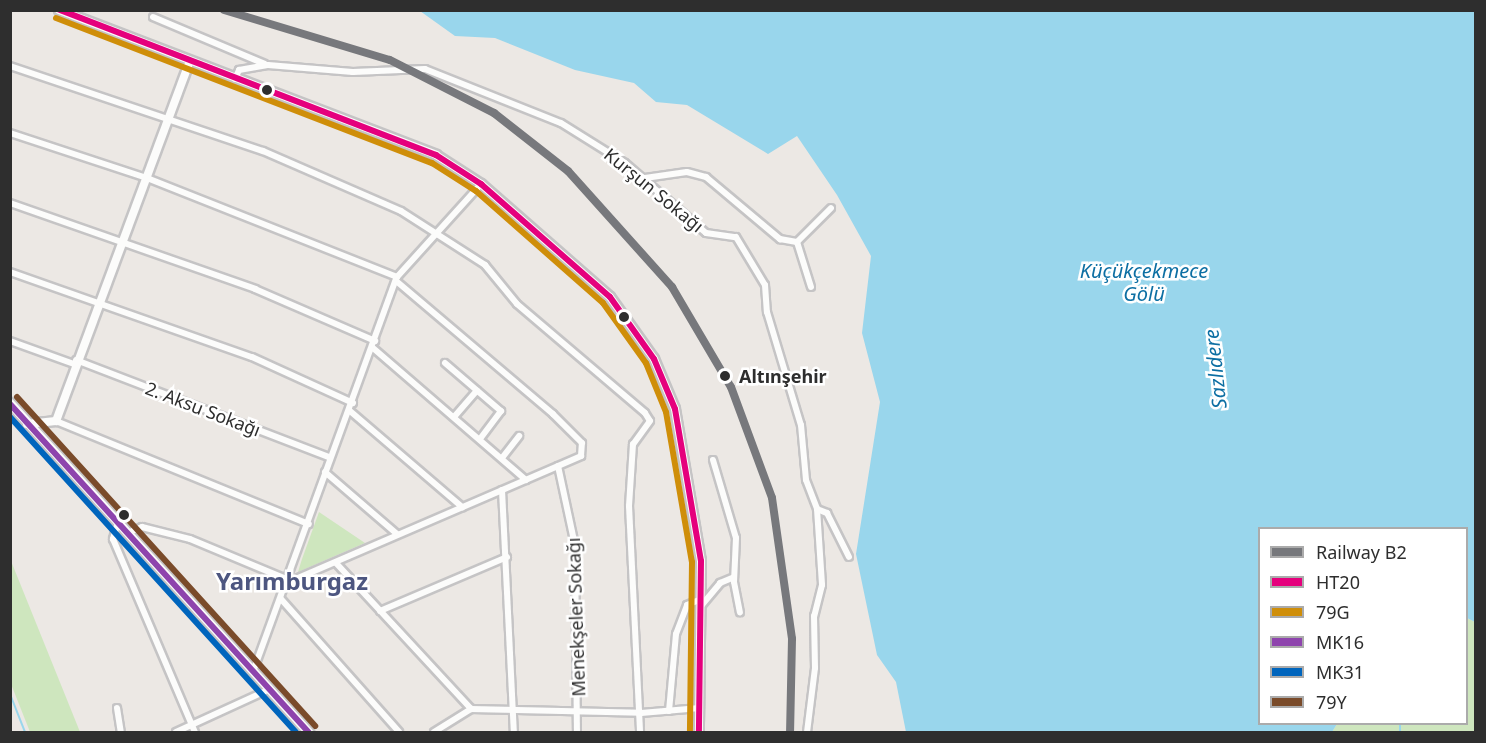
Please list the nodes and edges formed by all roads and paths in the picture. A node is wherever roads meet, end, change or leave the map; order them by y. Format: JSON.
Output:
{"nodes":[{"id":1,"x":59,"y":10,"type":"edge"},
{"id":2,"x":153,"y":17,"type":"dead end"},
{"id":3,"x":189,"y":63,"type":"junction"},
{"id":4,"x":268,"y":65,"type":"junction"},
{"id":5,"x":10,"y":66,"type":"edge"},
{"id":6,"x":235,"y":79,"type":"junction"},
{"id":7,"x":169,"y":121,"type":"junction"},
{"id":8,"x":10,"y":134,"type":"edge"},
{"id":9,"x":147,"y":178,"type":"junction"},
{"id":10,"x":645,"y":178,"type":"junction"},
{"id":11,"x":481,"y":184,"type":"junction"},
{"id":12,"x":10,"y":203,"type":"edge"},
{"id":13,"x":831,"y":208,"type":"dead end"},
{"id":14,"x":438,"y":235,"type":"junction"},
{"id":15,"x":797,"y":242,"type":"junction"},
{"id":16,"x":120,"y":244,"type":"junction"},
{"id":17,"x":10,"y":272,"type":"edge"},
{"id":18,"x":396,"y":279,"type":"junction"},
{"id":19,"x":811,"y":287,"type":"dead end"},
{"id":20,"x":99,"y":303,"type":"junction"},
{"id":21,"x":10,"y":341,"type":"edge"},
{"id":22,"x":374,"y":345,"type":"junction"},
{"id":23,"x":75,"y":362,"type":"junction"},
{"id":24,"x":446,"y":363,"type":"dead end"},
{"id":25,"x":477,"y":392,"type":"junction"},
{"id":26,"x":10,"y":403,"type":"edge"},
{"id":27,"x":354,"y":403,"type":"junction"},
{"id":28,"x":350,"y":411,"type":"junction"},
{"id":29,"x":454,"y":417,"type":"junction"},
{"id":30,"x":56,"y":420,"type":"junction"},
{"id":31,"x":27,"y":424,"type":"junction"},
{"id":32,"x":519,"y":436,"type":"dead end"},
{"id":33,"x":480,"y":440,"type":"junction"},
{"id":34,"x":329,"y":457,"type":"junction"},
{"id":35,"x":502,"y":458,"type":"junction"},
{"id":36,"x":713,"y":460,"type":"dead end"},
{"id":37,"x":558,"y":466,"type":"junction"},
{"id":38,"x":325,"y":472,"type":"junction"},
{"id":39,"x":526,"y":480,"type":"junction"},
{"id":40,"x":502,"y":490,"type":"junction"},
{"id":41,"x":462,"y":507,"type":"junction"},
{"id":42,"x":817,"y":509,"type":"junction"},
{"id":43,"x":119,"y":519,"type":"junction"},
{"id":44,"x":309,"y":524,"type":"junction"},
{"id":45,"x":130,"y":532,"type":"junction"},
{"id":46,"x":398,"y":534,"type":"junction"},
{"id":47,"x":507,"y":557,"type":"junction"},
{"id":48,"x":849,"y":557,"type":"dead end"},
{"id":49,"x":336,"y":563,"type":"junction"},
{"id":50,"x":734,"y":577,"type":"junction"},
{"id":51,"x":288,"y":581,"type":"junction"},
{"id":52,"x":281,"y":599,"type":"junction"},
{"id":53,"x":701,"y":603,"type":"junction"},
{"id":54,"x":380,"y":611,"type":"junction"},
{"id":55,"x":740,"y":612,"type":"dead end"},
{"id":56,"x":254,"y":669,"type":"junction"},
{"id":57,"x":270,"y":689,"type":"junction"},
{"id":58,"x":117,"y":708,"type":"dead end"},
{"id":59,"x":700,"y":708,"type":"junction"},
{"id":60,"x":471,"y":710,"type":"junction"},
{"id":61,"x":515,"y":711,"type":"junction"},
{"id":62,"x":669,"y":711,"type":"junction"},
{"id":63,"x":579,"y":712,"type":"junction"},
{"id":64,"x":641,"y":713,"type":"junction"},
{"id":65,"x":194,"y":729,"type":"edge"},
{"id":66,"x":121,"y":732,"type":"edge"},
{"id":67,"x":176,"y":732,"type":"edge"},
{"id":68,"x":308,"y":732,"type":"edge"},
{"id":69,"x":399,"y":732,"type":"edge"},
{"id":70,"x":434,"y":732,"type":"edge"},
{"id":71,"x":514,"y":732,"type":"edge"},
{"id":72,"x":577,"y":732,"type":"edge"},
{"id":73,"x":640,"y":732,"type":"edge"},
{"id":74,"x":699,"y":732,"type":"edge"},
{"id":75,"x":807,"y":732,"type":"edge"}],
"edges":[{"from":1,"to":3,"type":"street"},
{"from":2,"to":4,"type":"street"},
{"from":3,"to":6,"type":"street"},
{"from":3,"to":7,"type":"street"},
{"from":4,"to":6,"type":"street","name":"Kurşun Sokağı"},
{"from":4,"to":10,"type":"street","name":"Kurşun Sokağı"},
{"from":5,"to":7,"type":"street"},
{"from":6,"to":11,"type":"street"},
{"from":7,"to":9,"type":"street"},
{"from":7,"to":14,"type":"street"},
{"from":8,"to":9,"type":"street"},
{"from":9,"to":16,"type":"street"},
{"from":9,"to":18,"type":"street"},
{"from":10,"to":15,"type":"street"},
{"from":10,"to":42,"type":"street","name":"Kurşun Sokağı"},
{"from":11,"to":14,"type":"street"},
{"from":11,"to":53,"type":"street"},
{"from":12,"to":16,"type":"street"},
{"from":13,"to":15,"type":"street"},
{"from":14,"to":18,"type":"street"},
{"from":14,"to":64,"type":"street"},
{"from":15,"to":19,"type":"street"},
{"from":16,"to":20,"type":"street"},
{"from":16,"to":22,"type":"street"},
{"from":17,"to":20,"type":"street"},
{"from":18,"to":22,"type":"street"},
{"from":18,"to":37,"type":"street"},
{"from":20,"to":23,"type":"street"},
{"from":20,"to":27,"type":"street"},
{"from":21,"to":23,"type":"street","name":"2. Aksu Sokağı"},
{"from":22,"to":27,"type":"street"},
{"from":22,"to":29,"type":"street"},
{"from":23,"to":30,"type":"street"},
{"from":23,"to":34,"type":"street","name":"2. Aksu Sokağı"},
{"from":24,"to":25,"type":"street"},
{"from":25,"to":29,"type":"street"},
{"from":25,"to":33,"type":"street"},
{"from":26,"to":31,"type":"main road"},
{"from":27,"to":28,"type":"street"},
{"from":28,"to":34,"type":"street"},
{"from":28,"to":41,"type":"street"},
{"from":29,"to":33,"type":"street"},
{"from":30,"to":31,"type":"street"},
{"from":30,"to":44,"type":"street"},
{"from":31,"to":43,"type":"main road"},
{"from":32,"to":35,"type":"street"},
{"from":33,"to":35,"type":"street"},
{"from":34,"to":38,"type":"street"},
{"from":35,"to":39,"type":"street"},
{"from":36,"to":50,"type":"street"},
{"from":37,"to":39,"type":"street"},
{"from":37,"to":63,"type":"street","name":"Menekşeler Sokağı"},
{"from":38,"to":44,"type":"street"},
{"from":38,"to":46,"type":"street"},
{"from":39,"to":40,"type":"street"},
{"from":40,"to":41,"type":"street"},
{"from":40,"to":47,"type":"street"},
{"from":41,"to":46,"type":"street"},
{"from":42,"to":48,"type":"street","name":"Kurşun Sokağı"},
{"from":42,"to":75,"type":"street","name":"Kurşun Sokağı"},
{"from":43,"to":45,"type":"main road"},
{"from":43,"to":65,"type":"street"},
{"from":44,"to":51,"type":"street"},
{"from":45,"to":51,"type":"street"},
{"from":45,"to":56,"type":"main road"},
{"from":46,"to":49,"type":"street"},
{"from":47,"to":54,"type":"street"},
{"from":47,"to":61,"type":"street"},
{"from":49,"to":51,"type":"street"},
{"from":49,"to":54,"type":"street"},
{"from":50,"to":53,"type":"street"},
{"from":50,"to":55,"type":"street"},
{"from":51,"to":52,"type":"street"},
{"from":52,"to":56,"type":"street"},
{"from":52,"to":69,"type":"street"},
{"from":53,"to":59,"type":"street"},
{"from":53,"to":62,"type":"street"},
{"from":54,"to":60,"type":"street"},
{"from":56,"to":57,"type":"main road"},
{"from":57,"to":65,"type":"street"},
{"from":57,"to":68,"type":"main road"},
{"from":58,"to":66,"type":"street"},
{"from":59,"to":62,"type":"street"},
{"from":59,"to":74,"type":"street"},
{"from":60,"to":61,"type":"street"},
{"from":60,"to":70,"type":"street"},
{"from":61,"to":63,"type":"street"},
{"from":61,"to":71,"type":"street"},
{"from":62,"to":64,"type":"street"},
{"from":63,"to":64,"type":"street"},
{"from":63,"to":72,"type":"street","name":"Menekşeler Sokağı"},
{"from":64,"to":73,"type":"street"},
{"from":65,"to":67,"type":"street"}]}
